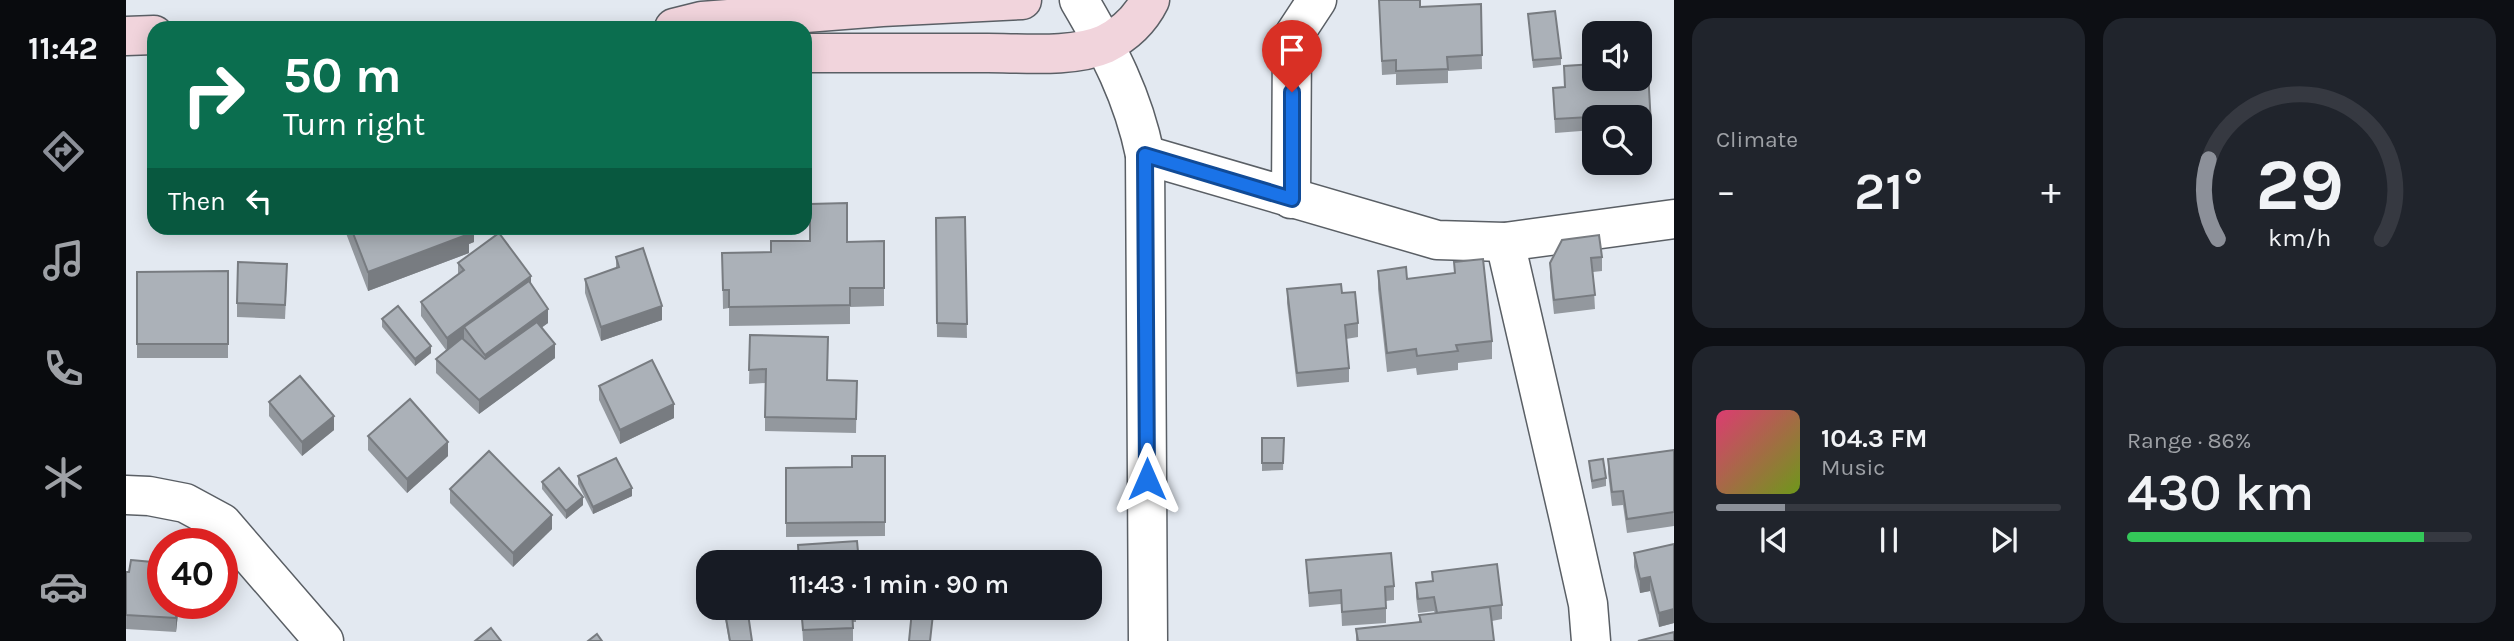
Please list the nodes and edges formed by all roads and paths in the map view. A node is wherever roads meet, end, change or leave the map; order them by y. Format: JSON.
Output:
{"nodes":[{"id":1,"x":1079,"y":0,"type":"edge"},
{"id":2,"x":1150,"y":0,"type":"edge"},
{"id":3,"x":1289,"y":0,"type":"edge"},
{"id":4,"x":1317,"y":0,"type":"edge"},
{"id":5,"x":1019,"y":1,"type":"edge"},
{"id":6,"x":702,"y":21,"type":"edge"},
{"id":7,"x":147,"y":35,"type":"edge"},
{"id":8,"x":126,"y":36,"type":"edge"},
{"id":9,"x":1292,"y":38,"type":"junction"},
{"id":10,"x":1104,"y":44,"type":"junction"},
{"id":11,"x":812,"y":53,"type":"edge"},
{"id":12,"x":1145,"y":155,"type":"junction"},
{"id":13,"x":1292,"y":199,"type":"junction"},
{"id":14,"x":1674,"y":219,"type":"edge"},
{"id":15,"x":1505,"y":242,"type":"junction"},
{"id":16,"x":126,"y":495,"type":"edge"},
{"id":17,"x":324,"y":641,"type":"edge"},
{"id":18,"x":1148,"y":641,"type":"edge"},
{"id":19,"x":1591,"y":641,"type":"edge"}],
"edges":[{"from":1,"to":10,"type":"street"},
{"from":2,"to":10,"type":"main road"},
{"from":3,"to":9,"type":"street"},
{"from":4,"to":9,"type":"street"},
{"from":5,"to":6,"type":"main road"},
{"from":7,"to":8,"type":"main road"},
{"from":9,"to":13,"type":"street"},
{"from":10,"to":11,"type":"main road"},
{"from":10,"to":12,"type":"street"},
{"from":12,"to":13,"type":"street"},
{"from":12,"to":18,"type":"street"},
{"from":13,"to":15,"type":"street"},
{"from":14,"to":15,"type":"street"},
{"from":15,"to":19,"type":"street"},
{"from":16,"to":17,"type":"street"}]}
